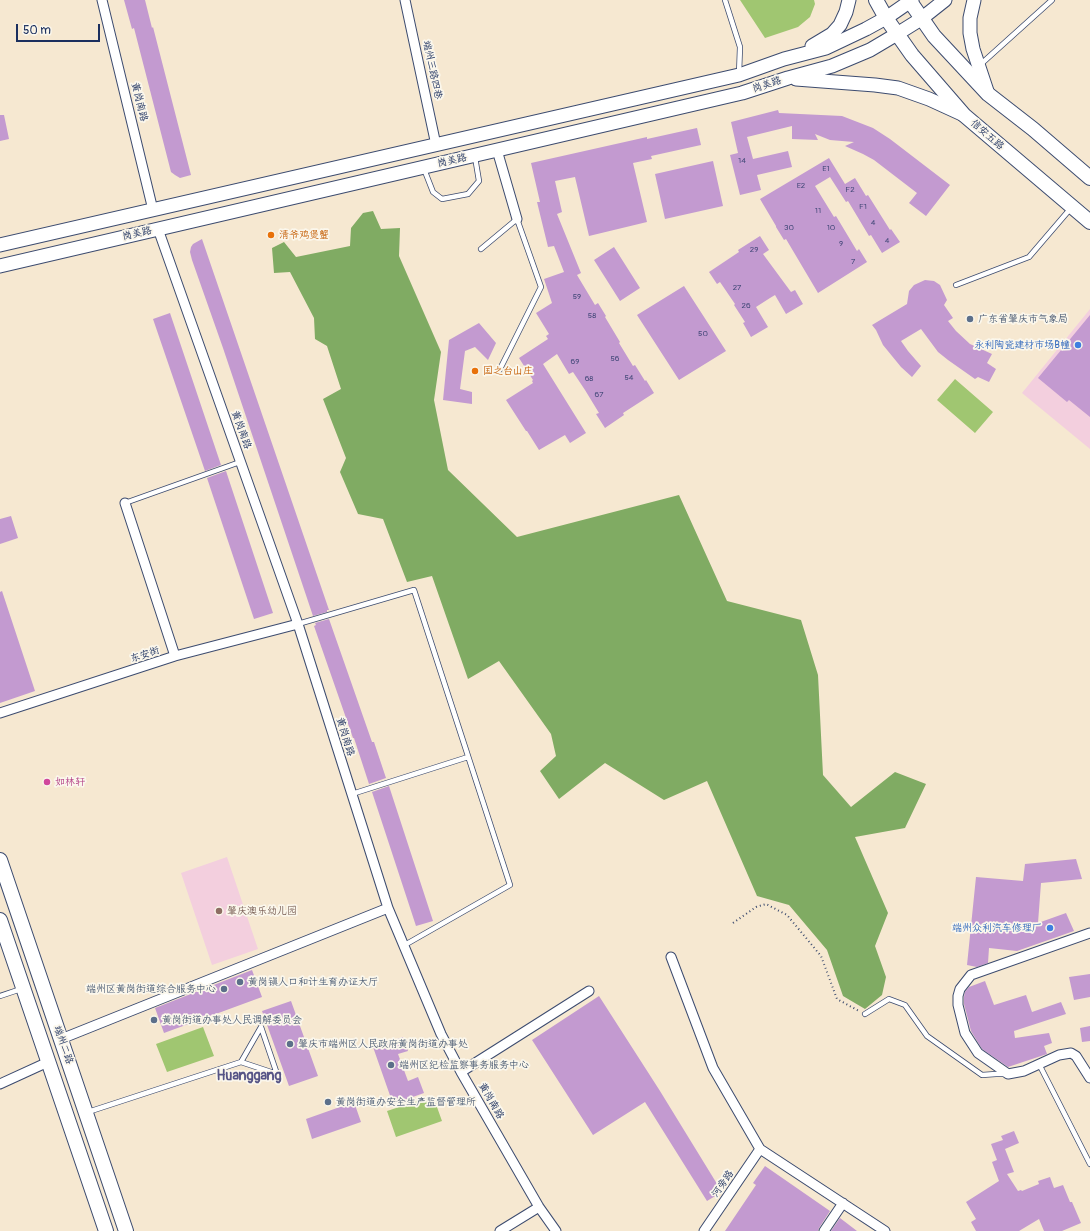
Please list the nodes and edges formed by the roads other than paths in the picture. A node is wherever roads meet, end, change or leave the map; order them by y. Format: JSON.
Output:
{"nodes":[{"id":1,"x":102,"y":0,"type":"edge"},
{"id":2,"x":406,"y":0,"type":"edge"},
{"id":3,"x":725,"y":0,"type":"edge"},
{"id":4,"x":849,"y":0,"type":"edge"},
{"id":5,"x":876,"y":0,"type":"edge"},
{"id":6,"x":945,"y":0,"type":"edge"},
{"id":7,"x":974,"y":0,"type":"edge"},
{"id":8,"x":1052,"y":0,"type":"edge"},
{"id":9,"x":910,"y":1,"type":"edge"},
{"id":10,"x":886,"y":18,"type":"junction"},
{"id":11,"x":922,"y":19,"type":"junction"},
{"id":12,"x":897,"y":34,"type":"junction"},
{"id":13,"x":826,"y":48,"type":"junction"},
{"id":14,"x":784,"y":59,"type":"junction"},
{"id":15,"x":832,"y":66,"type":"junction"},
{"id":16,"x":979,"y":66,"type":"junction"},
{"id":17,"x":739,"y":75,"type":"junction"},
{"id":18,"x":788,"y":78,"type":"junction"},
{"id":19,"x":988,"y":94,"type":"junction"},
{"id":20,"x":964,"y":115,"type":"junction"},
{"id":21,"x":436,"y":145,"type":"junction"},
{"id":22,"x":497,"y":150,"type":"junction"},
{"id":23,"x":474,"y":155,"type":"junction"},
{"id":24,"x":423,"y":167,"type":"junction"},
{"id":25,"x":1090,"y":178,"type":"edge"},
{"id":26,"x":1072,"y":207,"type":"junction"},
{"id":27,"x":153,"y":210,"type":"junction"},
{"id":28,"x":517,"y":219,"type":"junction"},
{"id":29,"x":1090,"y":222,"type":"edge"},
{"id":30,"x":158,"y":229,"type":"junction"},
{"id":31,"x":0,"y":245,"type":"edge"},
{"id":32,"x":481,"y":249,"type":"dead end"},
{"id":33,"x":0,"y":266,"type":"edge"},
{"id":34,"x":956,"y":284,"type":"dead end"},
{"id":35,"x":499,"y":371,"type":"dead end"},
{"id":36,"x":240,"y":462,"type":"junction"},
{"id":37,"x":125,"y":503,"type":"joint"},
{"id":38,"x":298,"y":624,"type":"junction"},
{"id":39,"x":175,"y":656,"type":"junction"},
{"id":40,"x":0,"y":713,"type":"edge"},
{"id":41,"x":468,"y":757,"type":"junction"},
{"id":42,"x":352,"y":794,"type":"junction"},
{"id":43,"x":0,"y":860,"type":"edge"},
{"id":44,"x":388,"y":908,"type":"junction"},
{"id":45,"x":0,"y":920,"type":"edge"},
{"id":46,"x":1090,"y":934,"type":"edge"},
{"id":47,"x":403,"y":946,"type":"junction"},
{"id":48,"x":671,"y":957,"type":"dead end"},
{"id":49,"x":23,"y":989,"type":"junction"},
{"id":50,"x":589,"y":991,"type":"dead end"},
{"id":51,"x":0,"y":996,"type":"edge"},
{"id":52,"x":865,"y":1014,"type":"road end"},
{"id":53,"x":61,"y":1039,"type":"junction"},
{"id":54,"x":48,"y":1062,"type":"junction"},
{"id":55,"x":241,"y":1062,"type":"junction"},
{"id":56,"x":1039,"y":1064,"type":"junction"},
{"id":57,"x":461,"y":1072,"type":"junction"},
{"id":58,"x":1008,"y":1074,"type":"junction"},
{"id":59,"x":1090,"y":1078,"type":"edge"},
{"id":60,"x":0,"y":1084,"type":"edge"},
{"id":61,"x":86,"y":1113,"type":"junction"},
{"id":62,"x":760,"y":1149,"type":"junction"},
{"id":63,"x":1090,"y":1164,"type":"edge"},
{"id":64,"x":843,"y":1203,"type":"junction"},
{"id":65,"x":539,"y":1207,"type":"junction"},
{"id":66,"x":106,"y":1231,"type":"edge"},
{"id":67,"x":126,"y":1231,"type":"edge"},
{"id":68,"x":500,"y":1231,"type":"edge"},
{"id":69,"x":556,"y":1231,"type":"edge"},
{"id":70,"x":704,"y":1231,"type":"edge"},
{"id":71,"x":824,"y":1231,"type":"edge"},
{"id":72,"x":885,"y":1231,"type":"edge"}],
"edges":[{"from":1,"to":27,"type":"street","name":"黄岗南路"},
{"from":2,"to":21,"type":"street","name":"端州三路四巷"},
{"from":3,"to":17,"type":"lane"},
{"from":4,"to":14,"type":"main road"},
{"from":5,"to":10,"type":"main road","name":"信安五路"},
{"from":6,"to":11,"type":"main road","name":"岗美路"},
{"from":7,"to":16,"type":"main road"},
{"from":8,"to":16,"type":"lane"},
{"from":9,"to":10,"type":"main road","name":"岗美路"},
{"from":9,"to":11,"type":"main road"},
{"from":10,"to":12,"type":"main road","name":"信安五路"},
{"from":10,"to":13,"type":"main road","name":"岗美路"},
{"from":11,"to":12,"type":"main road","name":"岗美路"},
{"from":11,"to":19,"type":"main road"},
{"from":12,"to":15,"type":"main road","name":"岗美路"},
{"from":12,"to":20,"type":"main road","name":"信安五路"},
{"from":13,"to":14,"type":"main road","name":"岗美路"},
{"from":13,"to":15,"type":"main road"},
{"from":14,"to":17,"type":"main road","name":"岗美路"},
{"from":15,"to":18,"type":"main road","name":"岗美路"},
{"from":16,"to":19,"type":"main road"},
{"from":17,"to":21,"type":"main road","name":"岗美路"},
{"from":18,"to":20,"type":"main road"},
{"from":18,"to":22,"type":"main road","name":"岗美路"},
{"from":19,"to":25,"type":"main road"},
{"from":20,"to":26,"type":"main road","name":"信安五路"},
{"from":21,"to":27,"type":"main road","name":"岗美路"},
{"from":22,"to":23,"type":"main road","name":"岗美路"},
{"from":22,"to":28,"type":"street"},
{"from":23,"to":24,"type":"main road","name":"岗美路"},
{"from":23,"to":24,"type":"lane"},
{"from":24,"to":30,"type":"main road","name":"岗美路"},
{"from":26,"to":29,"type":"main road","name":"信安五路"},
{"from":26,"to":34,"type":"lane"},
{"from":27,"to":31,"type":"main road","name":"岗美路"},
{"from":28,"to":32,"type":"lane"},
{"from":28,"to":35,"type":"lane"},
{"from":30,"to":33,"type":"main road","name":"岗美路"},
{"from":30,"to":36,"type":"street","name":"黄岗南路"},
{"from":36,"to":37,"type":"lane"},
{"from":36,"to":38,"type":"street","name":"黄岗南路"},
{"from":37,"to":39,"type":"street"},
{"from":38,"to":39,"type":"street","name":"东安街"},
{"from":38,"to":41,"type":"lane"},
{"from":38,"to":42,"type":"street","name":"黄岗南路"},
{"from":39,"to":40,"type":"street","name":"东安街"},
{"from":41,"to":42,"type":"lane"},
{"from":41,"to":47,"type":"lane"},
{"from":42,"to":44,"type":"street","name":"黄岗南路"},
{"from":43,"to":53,"type":"main road","name":"端州二路"},
{"from":44,"to":47,"type":"street","name":"黄岗南路"},
{"from":44,"to":53,"type":"street"},
{"from":45,"to":49,"type":"main road","name":"端州二路"},
{"from":46,"to":58,"type":"street"},
{"from":47,"to":57,"type":"street","name":"黄岗南路"},
{"from":48,"to":62,"type":"street"},
{"from":49,"to":51,"type":"lane"},
{"from":49,"to":54,"type":"main road","name":"端州二路"},
{"from":50,"to":57,"type":"street"},
{"from":52,"to":58,"type":"lane"},
{"from":53,"to":61,"type":"main road","name":"端州二路"},
{"from":54,"to":60,"type":"street"},
{"from":54,"to":66,"type":"main road","name":"端州二路"},
{"from":55,"to":55,"type":"lane"},
{"from":55,"to":61,"type":"lane"},
{"from":56,"to":58,"type":"street"},
{"from":56,"to":59,"type":"street"},
{"from":56,"to":63,"type":"lane"},
{"from":57,"to":65,"type":"street","name":"黄岗南路"},
{"from":61,"to":67,"type":"main road","name":"端州二路"},
{"from":62,"to":64,"type":"street"},
{"from":62,"to":70,"type":"street","name":"河旁路"},
{"from":64,"to":71,"type":"street"},
{"from":64,"to":72,"type":"street"},
{"from":65,"to":68,"type":"street"},
{"from":65,"to":69,"type":"street","name":"黄岗南路"}]}
